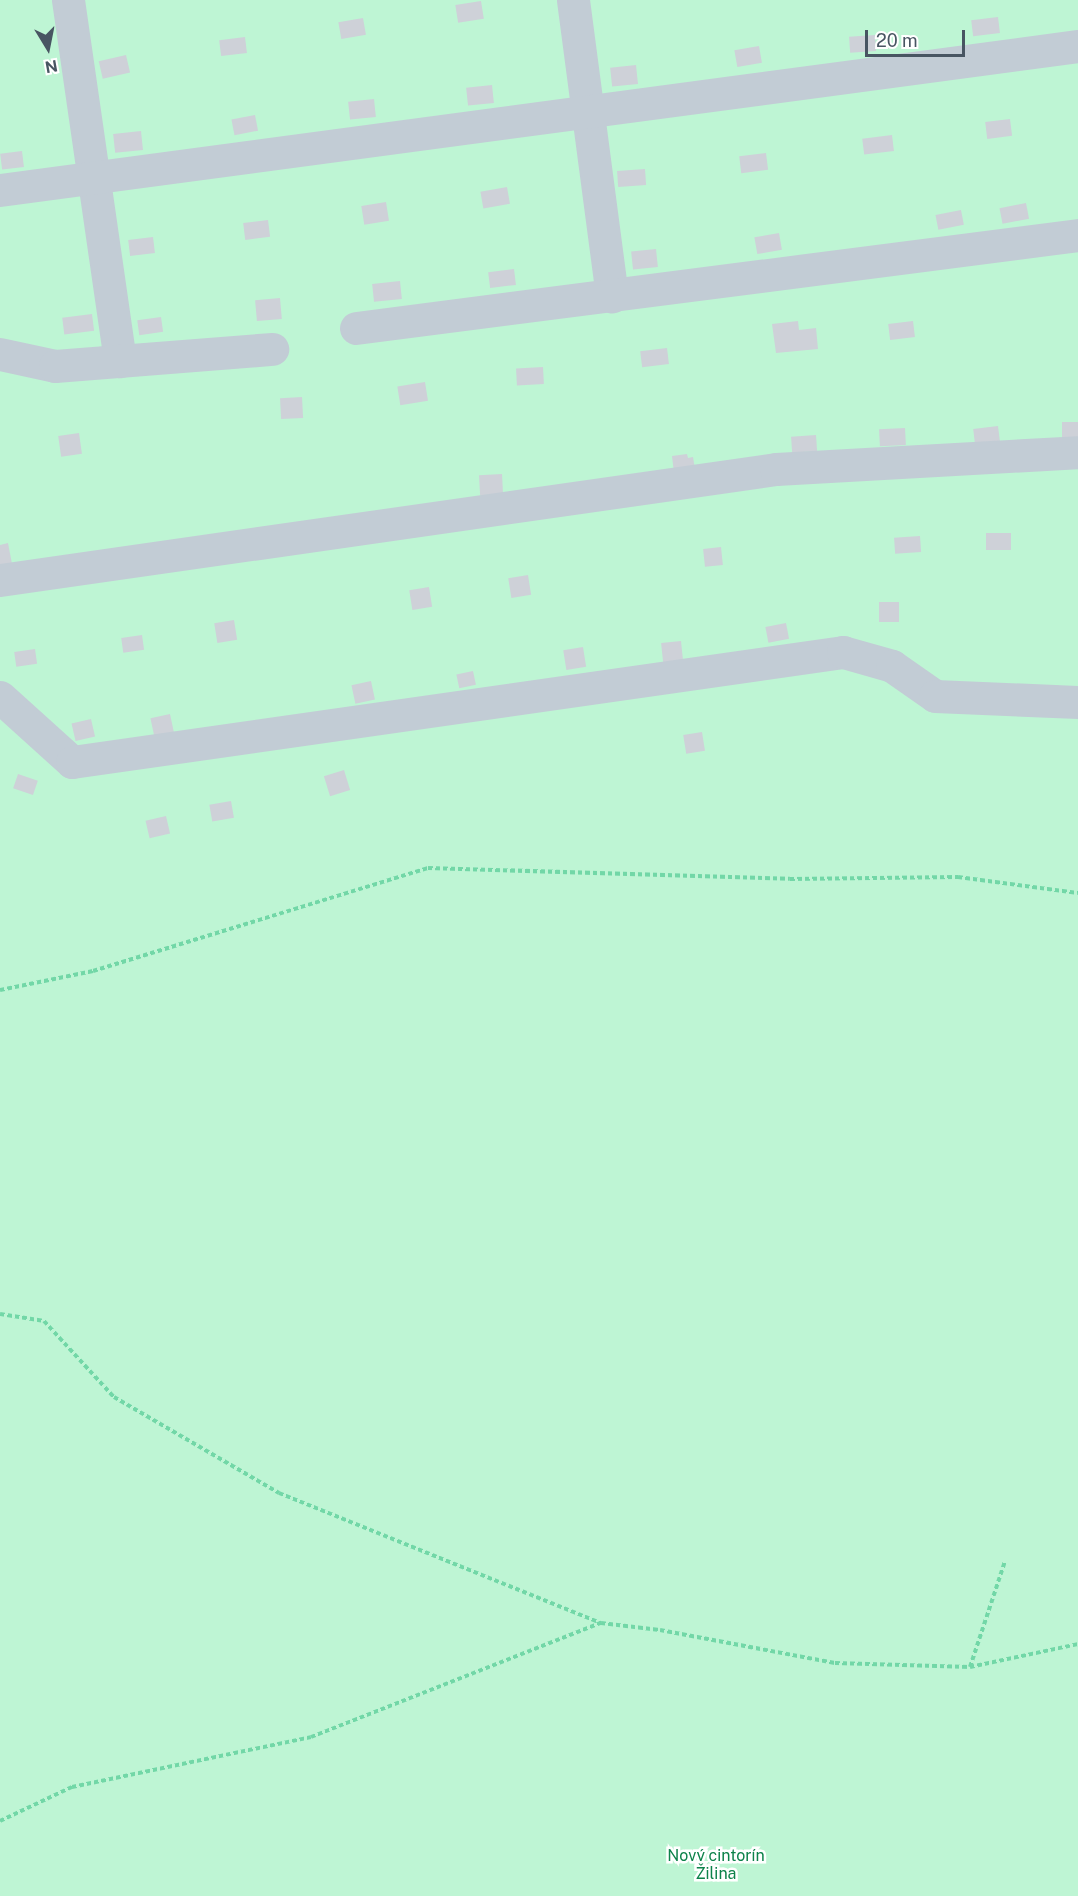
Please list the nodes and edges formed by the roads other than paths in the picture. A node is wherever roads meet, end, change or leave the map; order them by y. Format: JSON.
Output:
{"nodes":[{"id":1,"x":68,"y":0,"type":"edge"},
{"id":2,"x":573,"y":0,"type":"edge"},
{"id":3,"x":1078,"y":46,"type":"edge"},
{"id":4,"x":587,"y":112,"type":"junction"},
{"id":5,"x":94,"y":178,"type":"junction"},
{"id":6,"x":0,"y":190,"type":"edge"},
{"id":7,"x":1078,"y":235,"type":"edge"},
{"id":8,"x":612,"y":296,"type":"junction"},
{"id":9,"x":356,"y":328,"type":"dead end"},
{"id":10,"x":272,"y":350,"type":"dead end"},
{"id":11,"x":0,"y":354,"type":"edge"},
{"id":12,"x":120,"y":361,"type":"junction"},
{"id":13,"x":1078,"y":452,"type":"edge"},
{"id":14,"x":0,"y":580,"type":"edge"},
{"id":15,"x":0,"y":697,"type":"edge"},
{"id":16,"x":1078,"y":702,"type":"edge"}],
"edges":[{"from":1,"to":5,"type":"lane"},
{"from":2,"to":4,"type":"lane"},
{"from":3,"to":4,"type":"lane"},
{"from":4,"to":5,"type":"lane"},
{"from":4,"to":8,"type":"lane"},
{"from":5,"to":6,"type":"lane"},
{"from":5,"to":12,"type":"lane"},
{"from":7,"to":8,"type":"lane"},
{"from":8,"to":9,"type":"lane"},
{"from":10,"to":12,"type":"lane"},
{"from":11,"to":12,"type":"lane"},
{"from":13,"to":14,"type":"lane"},
{"from":15,"to":16,"type":"lane"}]}
